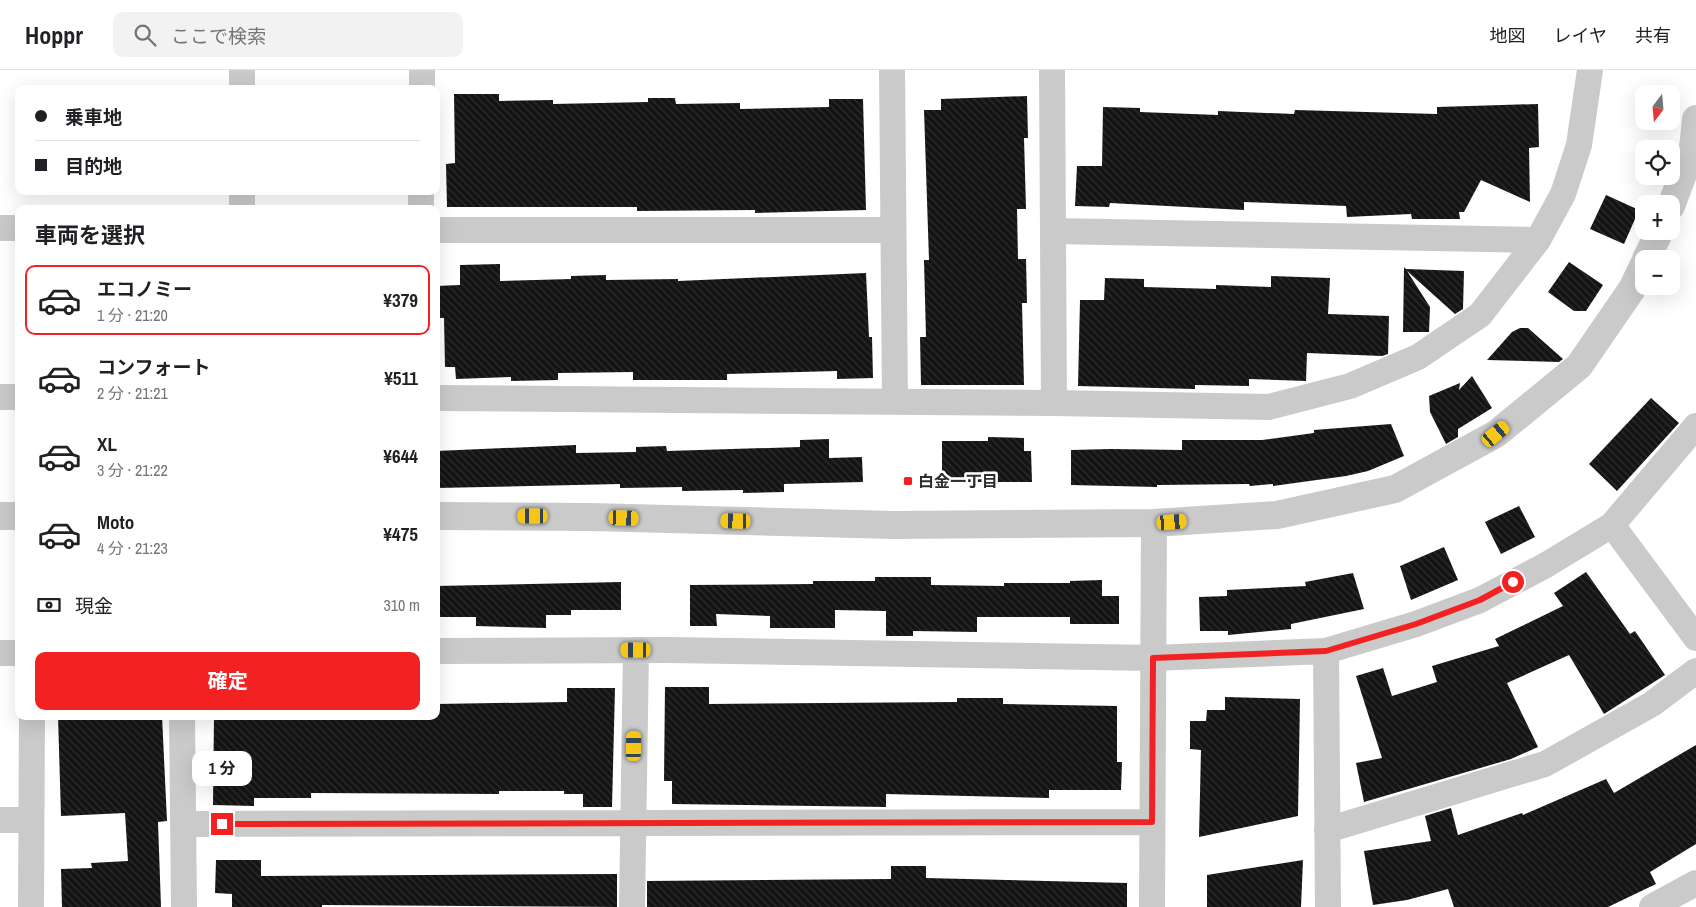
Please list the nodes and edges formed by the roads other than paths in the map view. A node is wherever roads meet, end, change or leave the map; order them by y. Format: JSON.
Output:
{"nodes":[{"id":1,"x":242,"y":70,"type":"edge"},
{"id":2,"x":422,"y":70,"type":"edge"},
{"id":3,"x":892,"y":70,"type":"edge"},
{"id":4,"x":1052,"y":70,"type":"edge"},
{"id":5,"x":1590,"y":70,"type":"edge"},
{"id":6,"x":242,"y":85,"type":"edge"},
{"id":7,"x":422,"y":85,"type":"edge"},
{"id":8,"x":1696,"y":119,"type":"edge"},
{"id":9,"x":1694,"y":149,"type":"edge"},
{"id":10,"x":1675,"y":195,"type":"edge"},
{"id":11,"x":0,"y":228,"type":"edge"},
{"id":12,"x":15,"y":228,"type":"edge"},
{"id":13,"x":440,"y":230,"type":"edge"},
{"id":14,"x":893,"y":230,"type":"junction"},
{"id":15,"x":1052,"y":231,"type":"junction"},
{"id":16,"x":1538,"y":240,"type":"junction"},
{"id":17,"x":1635,"y":283,"type":"edge"},
{"id":18,"x":0,"y":397,"type":"edge"},
{"id":19,"x":15,"y":397,"type":"edge"},
{"id":20,"x":440,"y":398,"type":"edge"},
{"id":21,"x":895,"y":402,"type":"junction"},
{"id":22,"x":1054,"y":402,"type":"junction"},
{"id":23,"x":1696,"y":426,"type":"edge"},
{"id":24,"x":0,"y":516,"type":"edge"},
{"id":25,"x":15,"y":516,"type":"edge"},
{"id":26,"x":440,"y":516,"type":"edge"},
{"id":27,"x":1154,"y":523,"type":"junction"},
{"id":28,"x":1612,"y":525,"type":"junction"},
{"id":29,"x":1696,"y":638,"type":"edge"},
{"id":30,"x":636,"y":650,"type":"junction"},
{"id":31,"x":440,"y":651,"type":"edge"},
{"id":32,"x":1326,"y":651,"type":"junction"},
{"id":33,"x":0,"y":653,"type":"edge"},
{"id":34,"x":15,"y":653,"type":"edge"},
{"id":35,"x":1153,"y":658,"type":"junction"},
{"id":36,"x":1696,"y":672,"type":"edge"},
{"id":37,"x":32,"y":720,"type":"edge"},
{"id":38,"x":182,"y":720,"type":"edge"},
{"id":39,"x":0,"y":820,"type":"edge"},
{"id":40,"x":31,"y":820,"type":"junction"},
{"id":41,"x":1152,"y":822,"type":"junction"},
{"id":42,"x":632,"y":823,"type":"junction"},
{"id":43,"x":183,"y":824,"type":"junction"},
{"id":44,"x":1327,"y":830,"type":"junction"},
{"id":45,"x":1696,"y":883,"type":"edge"},
{"id":46,"x":31,"y":907,"type":"edge"},
{"id":47,"x":184,"y":907,"type":"edge"},
{"id":48,"x":632,"y":907,"type":"edge"},
{"id":49,"x":1152,"y":907,"type":"edge"},
{"id":50,"x":1328,"y":907,"type":"edge"},
{"id":51,"x":1652,"y":907,"type":"edge"}],
"edges":[{"from":1,"to":6,"type":"street"},
{"from":2,"to":7,"type":"street"},
{"from":3,"to":14,"type":"street"},
{"from":4,"to":15,"type":"street"},
{"from":5,"to":16,"type":"street"},
{"from":8,"to":9,"type":"street"},
{"from":9,"to":10,"type":"street"},
{"from":11,"to":12,"type":"street"},
{"from":13,"to":14,"type":"street"},
{"from":14,"to":21,"type":"street"},
{"from":15,"to":16,"type":"street"},
{"from":15,"to":22,"type":"street"},
{"from":16,"to":22,"type":"street"},
{"from":17,"to":27,"type":"street"},
{"from":18,"to":19,"type":"street"},
{"from":20,"to":21,"type":"street"},
{"from":21,"to":22,"type":"street"},
{"from":23,"to":28,"type":"street"},
{"from":24,"to":25,"type":"street"},
{"from":26,"to":27,"type":"street"},
{"from":27,"to":35,"type":"street"},
{"from":28,"to":29,"type":"street"},
{"from":28,"to":32,"type":"street"},
{"from":30,"to":31,"type":"street"},
{"from":30,"to":35,"type":"street"},
{"from":30,"to":42,"type":"street"},
{"from":32,"to":35,"type":"street"},
{"from":32,"to":44,"type":"street"},
{"from":33,"to":34,"type":"street"},
{"from":35,"to":41,"type":"street"},
{"from":36,"to":44,"type":"street"},
{"from":37,"to":40,"type":"street"},
{"from":38,"to":43,"type":"street"},
{"from":39,"to":40,"type":"street"},
{"from":40,"to":46,"type":"street"},
{"from":41,"to":42,"type":"street"},
{"from":41,"to":49,"type":"street"},
{"from":42,"to":43,"type":"street"},
{"from":42,"to":48,"type":"street"},
{"from":43,"to":47,"type":"street"},
{"from":44,"to":50,"type":"street"},
{"from":45,"to":51,"type":"street"}]}
